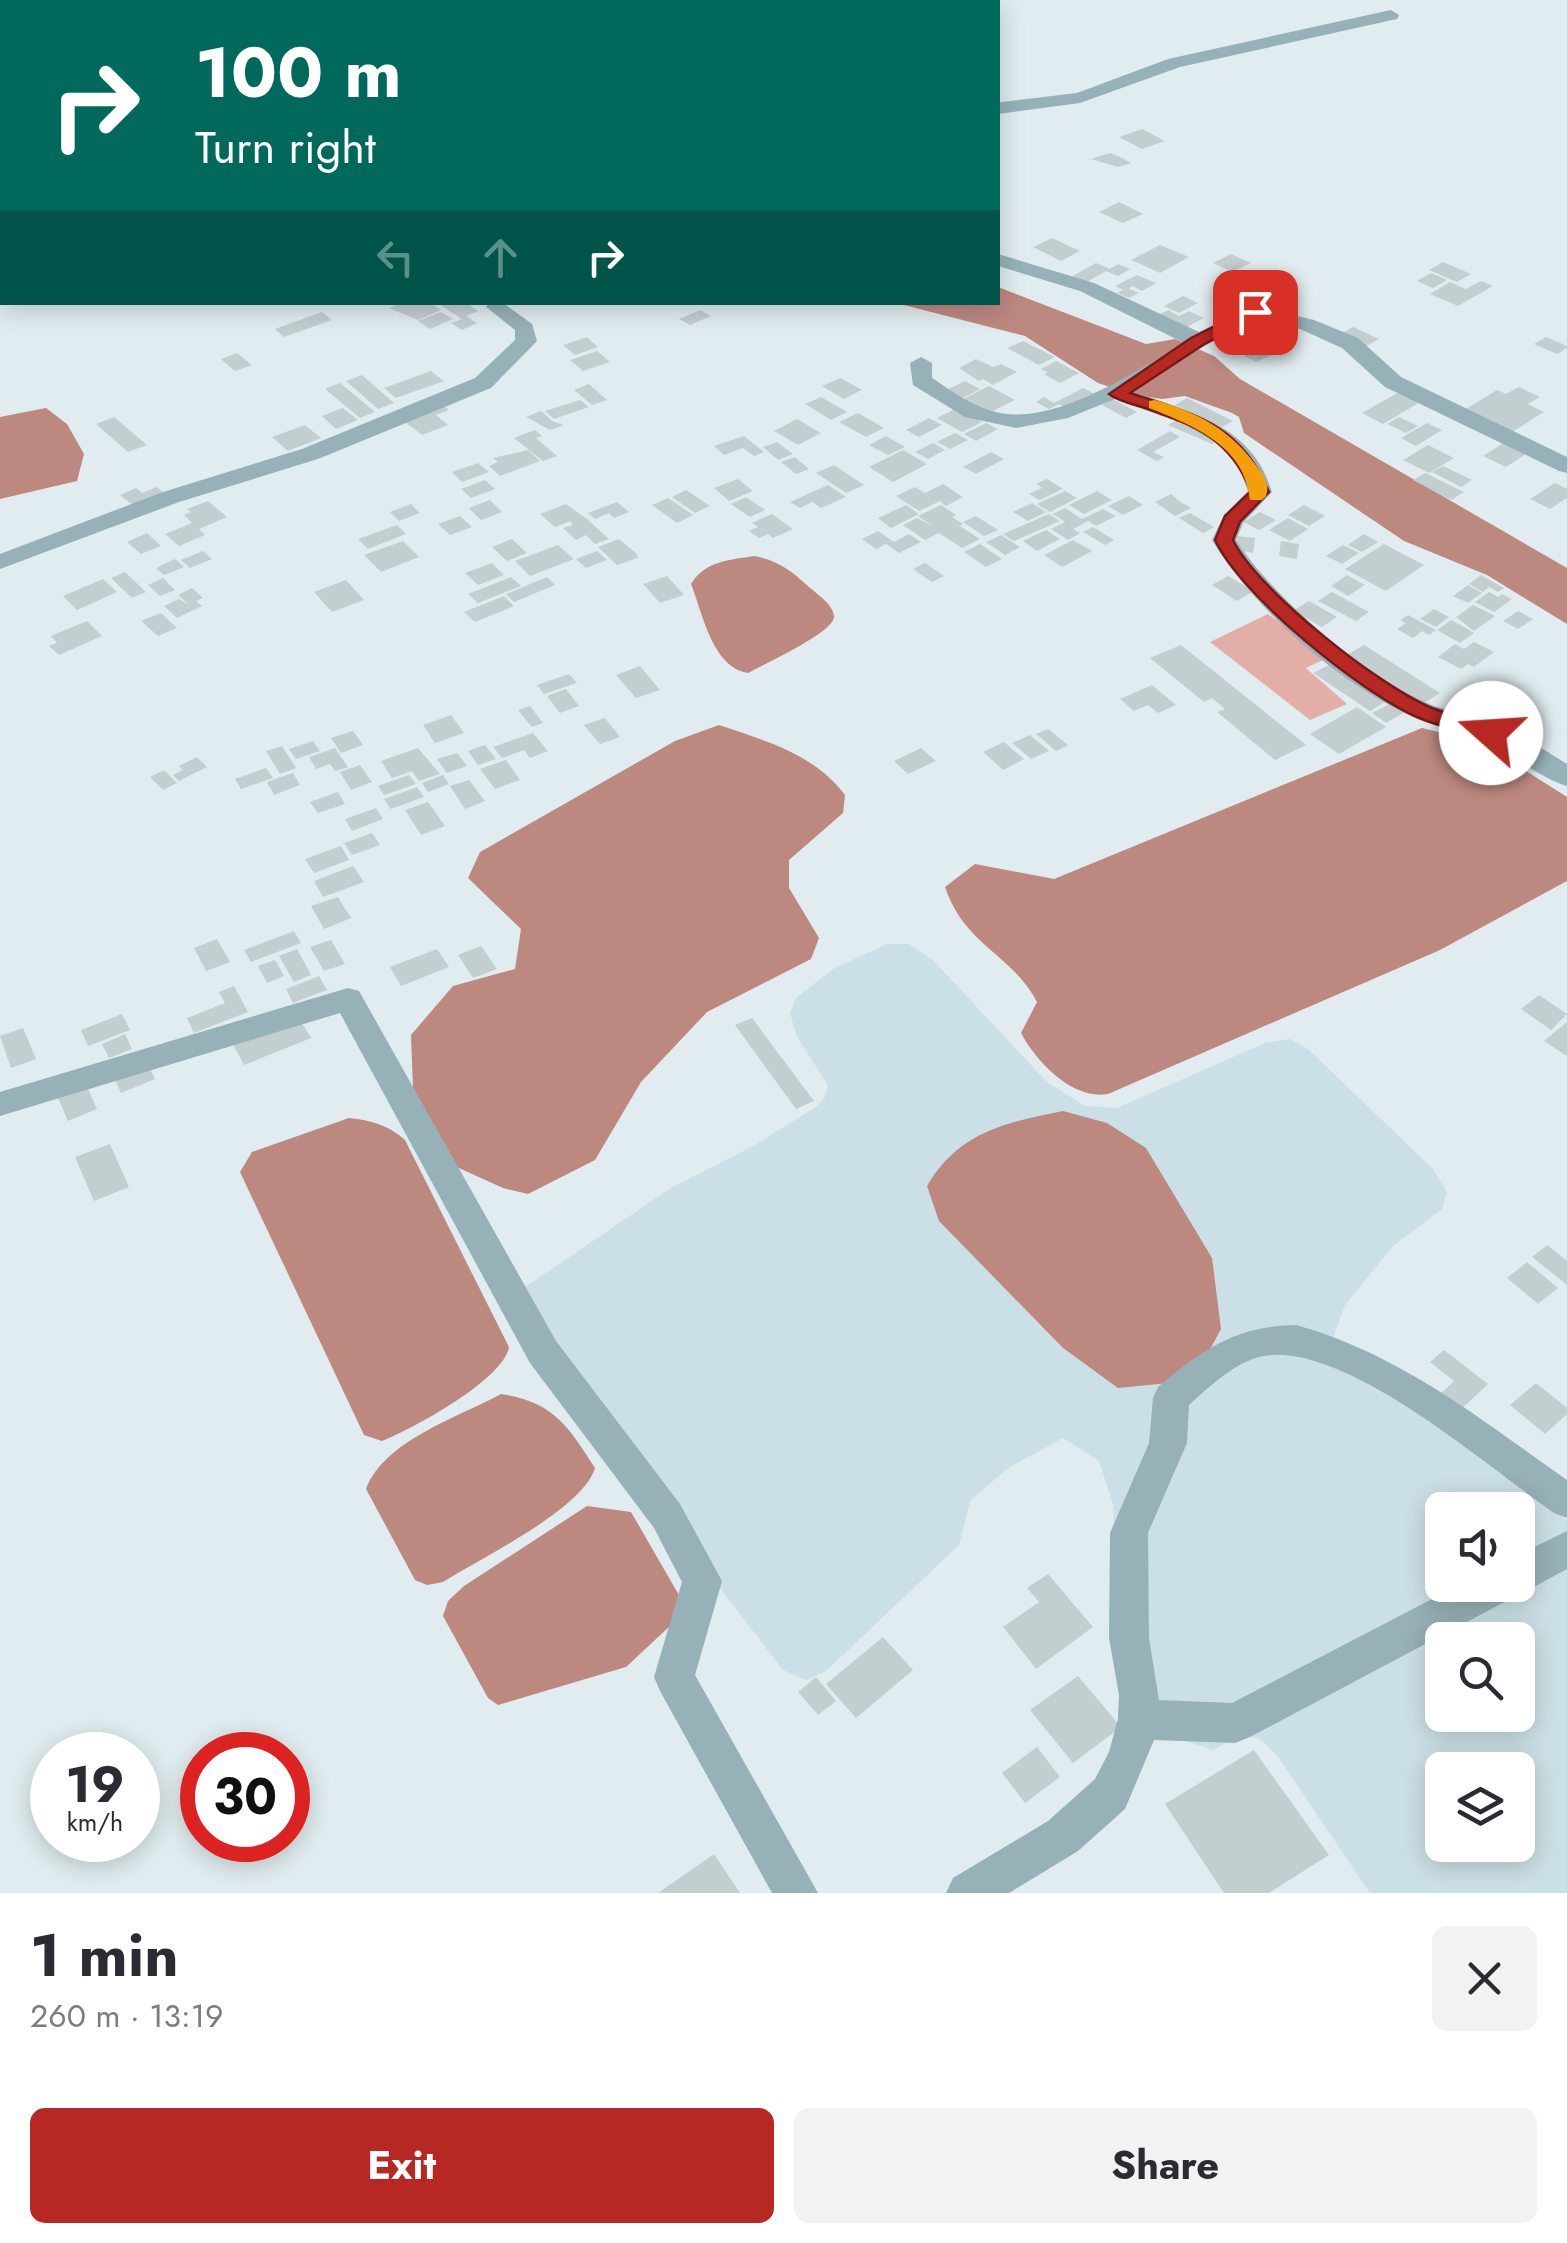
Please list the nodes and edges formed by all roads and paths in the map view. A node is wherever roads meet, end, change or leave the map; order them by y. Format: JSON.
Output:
{"nodes":[{"id":1,"x":1391,"y":15,"type":"dead end"},
{"id":2,"x":1000,"y":108,"type":"edge"},
{"id":3,"x":1000,"y":261,"type":"edge"},
{"id":4,"x":496,"y":308,"type":"dead end"},
{"id":5,"x":1196,"y":343,"type":"junction"},
{"id":6,"x":921,"y":363,"type":"dead end"},
{"id":7,"x":1117,"y":391,"type":"junction"},
{"id":8,"x":1567,"y":466,"type":"edge"},
{"id":9,"x":0,"y":562,"type":"edge"},
{"id":10,"x":1567,"y":777,"type":"edge"},
{"id":11,"x":0,"y":1104,"type":"edge"},
{"id":12,"x":1567,"y":1501,"type":"edge"},
{"id":13,"x":1567,"y":1549,"type":"edge"},
{"id":14,"x":1535,"y":1566,"type":"edge"},
{"id":15,"x":1466,"y":1602,"type":"edge"},
{"id":16,"x":1138,"y":1719,"type":"junction"},
{"id":17,"x":796,"y":1893,"type":"edge"},
{"id":18,"x":968,"y":1893,"type":"edge"}],
"edges":[{"from":1,"to":2,"type":"street"},
{"from":3,"to":5,"type":"street"},
{"from":4,"to":9,"type":"street"},
{"from":5,"to":7,"type":"street"},
{"from":5,"to":8,"type":"street"},
{"from":6,"to":7,"type":"street"},
{"from":7,"to":10,"type":"street"},
{"from":11,"to":17,"type":"street"},
{"from":12,"to":16,"type":"street"},
{"from":13,"to":14,"type":"street"},
{"from":15,"to":16,"type":"street"},
{"from":16,"to":18,"type":"street"}]}
